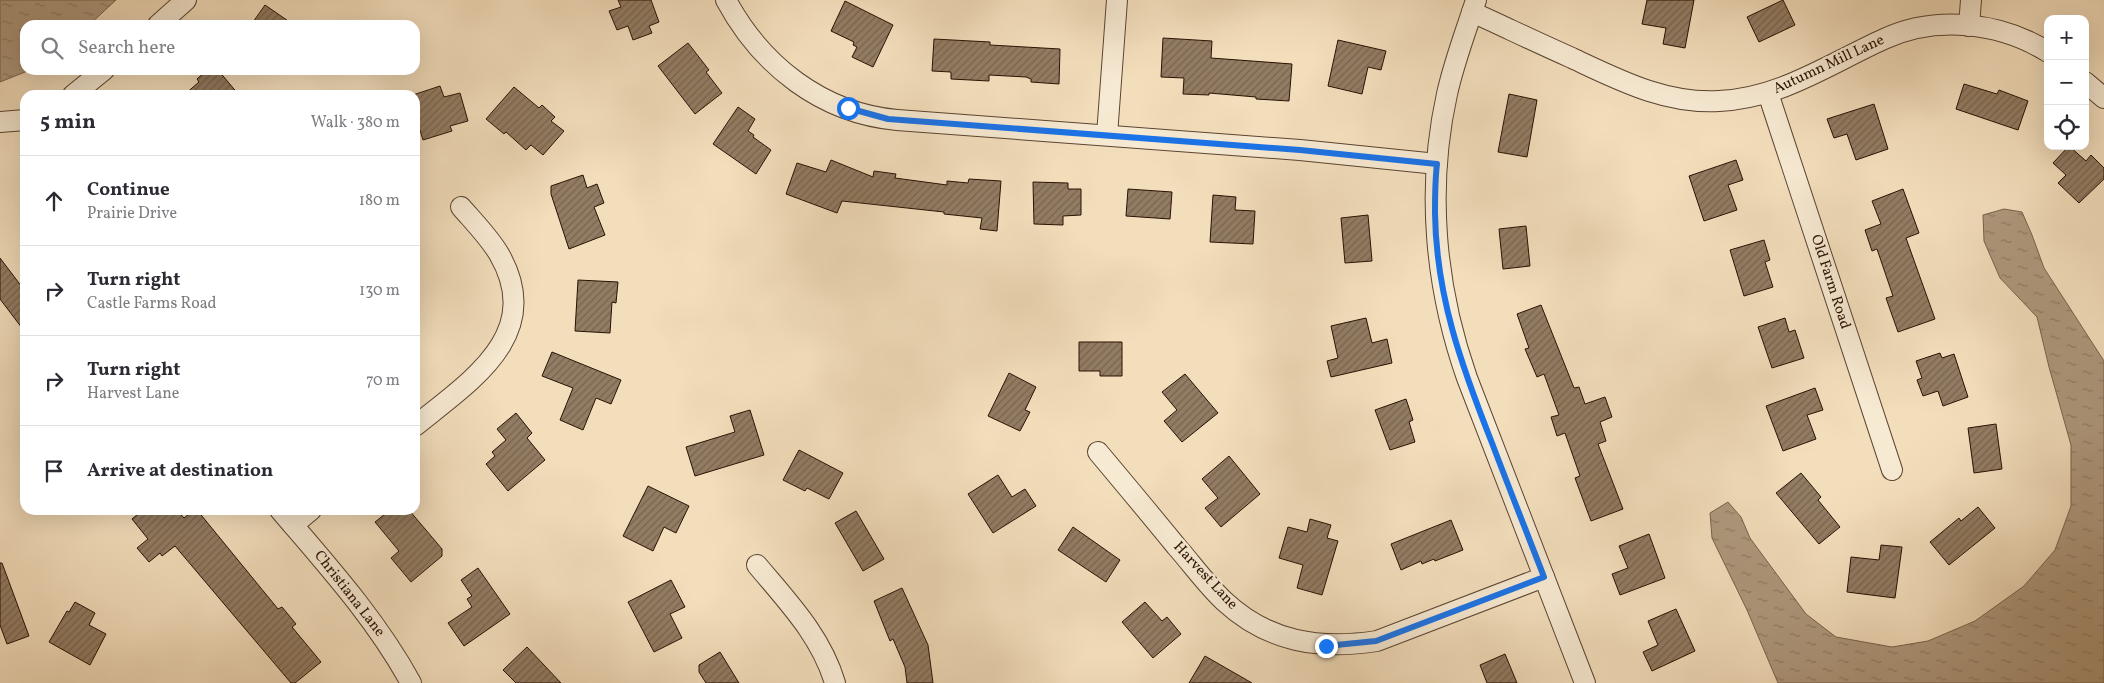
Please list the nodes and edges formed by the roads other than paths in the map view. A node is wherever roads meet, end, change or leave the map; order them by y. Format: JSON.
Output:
{"nodes":[{"id":1,"x":186,"y":0,"type":"edge"},
{"id":2,"x":726,"y":0,"type":"edge"},
{"id":3,"x":1117,"y":0,"type":"edge"},
{"id":4,"x":1971,"y":0,"type":"edge"},
{"id":5,"x":1474,"y":6,"type":"edge"},
{"id":6,"x":164,"y":20,"type":"edge"},
{"id":7,"x":1970,"y":26,"type":"junction"},
{"id":8,"x":2044,"y":50,"type":"edge"},
{"id":9,"x":98,"y":75,"type":"edge"},
{"id":10,"x":2089,"y":85,"type":"edge"},
{"id":11,"x":80,"y":90,"type":"edge"},
{"id":12,"x":1768,"y":93,"type":"junction"},
{"id":13,"x":2104,"y":98,"type":"edge"},
{"id":14,"x":20,"y":120,"type":"edge"},
{"id":15,"x":0,"y":122,"type":"edge"},
{"id":16,"x":1107,"y":135,"type":"junction"},
{"id":17,"x":1437,"y":164,"type":"junction"},
{"id":18,"x":461,"y":207,"type":"dead end"},
{"id":19,"x":420,"y":422,"type":"edge"},
{"id":20,"x":1098,"y":452,"type":"dead end"},
{"id":21,"x":1892,"y":470,"type":"dead end"},
{"id":22,"x":287,"y":518,"type":"edge"},
{"id":23,"x":757,"y":565,"type":"dead end"},
{"id":24,"x":1544,"y":577,"type":"junction"},
{"id":25,"x":411,"y":683,"type":"edge"},
{"id":26,"x":835,"y":683,"type":"edge"},
{"id":27,"x":1585,"y":683,"type":"edge"}],
"edges":[{"from":1,"to":6,"type":"street"},
{"from":2,"to":16,"type":"street"},
{"from":3,"to":16,"type":"street"},
{"from":4,"to":7,"type":"street"},
{"from":5,"to":12,"type":"street","name":"Autumn Mill Lane"},
{"from":5,"to":17,"type":"street"},
{"from":7,"to":8,"type":"street","name":"Autumn Mill Lane"},
{"from":7,"to":12,"type":"street","name":"Autumn Mill Lane"},
{"from":9,"to":11,"type":"street"},
{"from":10,"to":13,"type":"street"},
{"from":12,"to":21,"type":"street","name":"Old Farm Road"},
{"from":14,"to":15,"type":"street"},
{"from":16,"to":17,"type":"street"},
{"from":17,"to":24,"type":"street"},
{"from":18,"to":19,"type":"street"},
{"from":20,"to":24,"type":"street","name":"Harvest Lane"},
{"from":22,"to":25,"type":"street","name":"Christiana Lane"},
{"from":23,"to":26,"type":"street"},
{"from":24,"to":27,"type":"street"}]}
